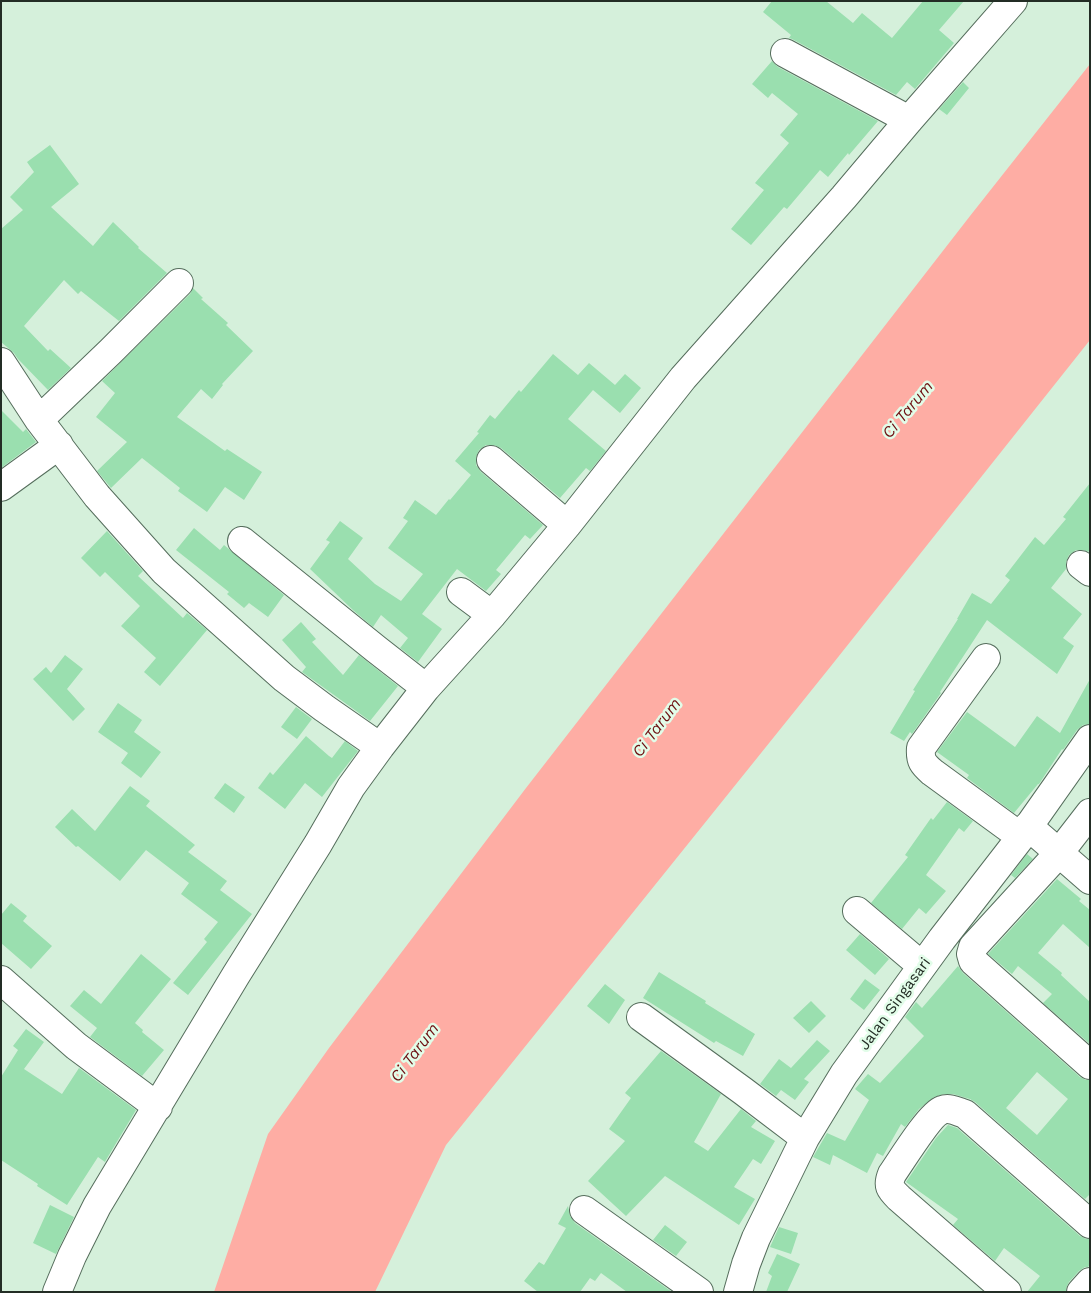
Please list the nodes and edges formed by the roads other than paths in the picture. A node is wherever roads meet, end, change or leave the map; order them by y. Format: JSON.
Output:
{"nodes":[{"id":1,"x":1005,"y":4,"type":"edge"},
{"id":2,"x":785,"y":53,"type":"dead end"},
{"id":3,"x":909,"y":120,"type":"junction"},
{"id":4,"x":179,"y":283,"type":"dead end"},
{"id":5,"x":1,"y":362,"type":"edge"},
{"id":6,"x":39,"y":420,"type":"junction"},
{"id":7,"x":59,"y":445,"type":"junction"},
{"id":8,"x":491,"y":460,"type":"dead end"},
{"id":9,"x":1,"y":486,"type":"edge"},
{"id":10,"x":567,"y":525,"type":"junction"},
{"id":11,"x":242,"y":541,"type":"dead end"},
{"id":12,"x":460,"y":592,"type":"dead end"},
{"id":13,"x":492,"y":615,"type":"junction"},
{"id":14,"x":986,"y":658,"type":"dead end"},
{"id":15,"x":426,"y":688,"type":"junction"},
{"id":16,"x":1090,"y":739,"type":"edge"},
{"id":17,"x":380,"y":747,"type":"junction"},
{"id":18,"x":1090,"y":813,"type":"edge"},
{"id":19,"x":1025,"y":831,"type":"junction"},
{"id":20,"x":1058,"y":853,"type":"junction"},
{"id":21,"x":1090,"y":880,"type":"edge"},
{"id":22,"x":857,"y":911,"type":"dead end"},
{"id":23,"x":922,"y":966,"type":"junction"},
{"id":24,"x":1,"y":980,"type":"edge"},
{"id":25,"x":641,"y":1017,"type":"dead end"},
{"id":26,"x":1090,"y":1064,"type":"edge"},
{"id":27,"x":158,"y":1107,"type":"junction"},
{"id":28,"x":805,"y":1138,"type":"junction"},
{"id":29,"x":584,"y":1210,"type":"dead end"},
{"id":30,"x":1090,"y":1224,"type":"edge"},
{"id":31,"x":1090,"y":1282,"type":"edge"},
{"id":32,"x":57,"y":1292,"type":"edge"},
{"id":33,"x":699,"y":1292,"type":"edge"},
{"id":34,"x":738,"y":1292,"type":"edge"},
{"id":35,"x":1007,"y":1292,"type":"edge"},
{"id":36,"x":1082,"y":1292,"type":"edge"}],
"edges":[{"from":1,"to":3,"type":"street"},
{"from":2,"to":3,"type":"street"},
{"from":3,"to":10,"type":"street"},
{"from":4,"to":6,"type":"street"},
{"from":5,"to":6,"type":"street"},
{"from":6,"to":7,"type":"street"},
{"from":7,"to":9,"type":"street"},
{"from":7,"to":17,"type":"street"},
{"from":8,"to":10,"type":"street"},
{"from":10,"to":13,"type":"street"},
{"from":11,"to":15,"type":"street"},
{"from":12,"to":13,"type":"street"},
{"from":13,"to":15,"type":"street"},
{"from":14,"to":19,"type":"street"},
{"from":15,"to":17,"type":"street"},
{"from":16,"to":19,"type":"street","name":"Jalan Singasari"},
{"from":17,"to":27,"type":"street"},
{"from":18,"to":20,"type":"street"},
{"from":19,"to":20,"type":"street"},
{"from":19,"to":23,"type":"street","name":"Jalan Singasari"},
{"from":20,"to":21,"type":"street"},
{"from":20,"to":26,"type":"street"},
{"from":22,"to":23,"type":"street"},
{"from":23,"to":28,"type":"street","name":"Jalan Singasari"},
{"from":24,"to":27,"type":"street"},
{"from":25,"to":28,"type":"street"},
{"from":27,"to":32,"type":"street"},
{"from":28,"to":34,"type":"street","name":"Jalan Singasari"},
{"from":29,"to":33,"type":"street"},
{"from":30,"to":35,"type":"street"},
{"from":31,"to":36,"type":"street"}]}
